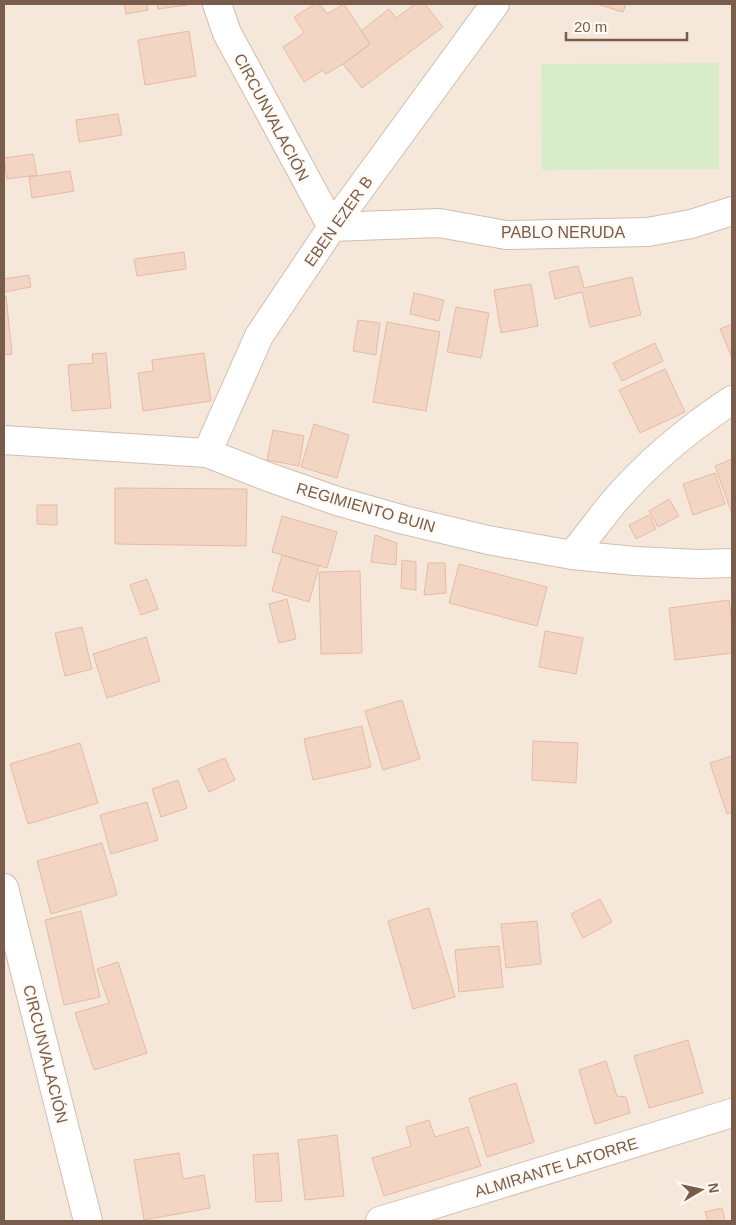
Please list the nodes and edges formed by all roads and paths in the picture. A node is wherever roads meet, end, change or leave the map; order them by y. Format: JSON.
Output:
{"nodes":[{"id":1,"x":217,"y":4,"type":"edge"},
{"id":2,"x":495,"y":4,"type":"edge"},
{"id":3,"x":732,"y":211,"type":"edge"},
{"id":4,"x":332,"y":227,"type":"junction"},
{"id":5,"x":732,"y":400,"type":"edge"},
{"id":6,"x":4,"y":440,"type":"edge"},
{"id":7,"x":206,"y":452,"type":"junction"},
{"id":8,"x":572,"y":555,"type":"junction"},
{"id":9,"x":732,"y":563,"type":"edge"},
{"id":10,"x":4,"y":888,"type":"edge"},
{"id":11,"x":732,"y":1113,"type":"edge"},
{"id":12,"x":88,"y":1221,"type":"edge"},
{"id":13,"x":380,"y":1221,"type":"edge"}],
"edges":[{"from":1,"to":4,"type":"street","name":"CIRCUNVALACIÓN"},
{"from":2,"to":4,"type":"street","name":"EBEN EZER B"},
{"from":3,"to":4,"type":"street","name":"PABLO NERUDA"},
{"from":4,"to":7,"type":"street","name":"EBEN EZER B"},
{"from":5,"to":8,"type":"street"},
{"from":6,"to":7,"type":"street","name":"REGIMIENTO BUIN"},
{"from":7,"to":8,"type":"street","name":"REGIMIENTO BUIN"},
{"from":8,"to":9,"type":"street","name":"REGIMIENTO BUIN"},
{"from":10,"to":12,"type":"street","name":"CIRCUNVALACIÓN"},
{"from":11,"to":13,"type":"street","name":"ALMIRANTE LATORRE"}]}
